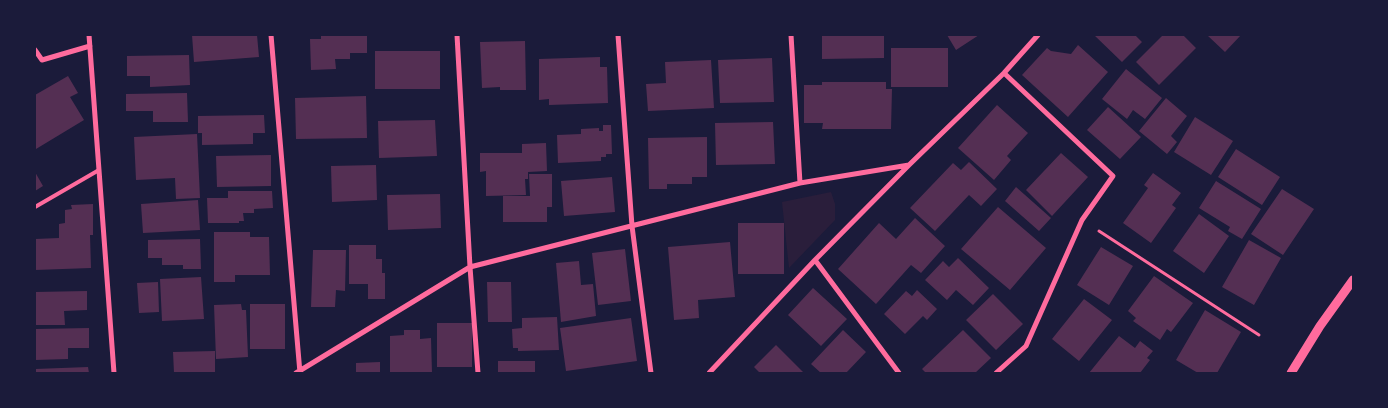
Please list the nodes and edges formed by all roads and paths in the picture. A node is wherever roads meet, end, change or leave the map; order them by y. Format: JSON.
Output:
{"nodes":[{"id":1,"x":90,"y":35,"type":"edge"},
{"id":2,"x":271,"y":35,"type":"edge"},
{"id":3,"x":458,"y":35,"type":"edge"},
{"id":4,"x":618,"y":35,"type":"edge"},
{"id":5,"x":791,"y":35,"type":"edge"},
{"id":6,"x":1038,"y":35,"type":"edge"},
{"id":7,"x":90,"y":46,"type":"junction"},
{"id":8,"x":35,"y":50,"type":"edge"},
{"id":9,"x":1004,"y":73,"type":"junction"},
{"id":10,"x":909,"y":164,"type":"junction"},
{"id":11,"x":99,"y":170,"type":"junction"},
{"id":12,"x":800,"y":183,"type":"junction"},
{"id":13,"x":35,"y":207,"type":"edge"},
{"id":14,"x":1082,"y":220,"type":"junction"},
{"id":15,"x":632,"y":226,"type":"junction"},
{"id":16,"x":815,"y":260,"type":"junction"},
{"id":17,"x":470,"y":266,"type":"junction"},
{"id":18,"x":1353,"y":280,"type":"edge"},
{"id":19,"x":1259,"y":335,"type":"dead end"},
{"id":20,"x":299,"y":372,"type":"edge"},
{"id":21,"x":114,"y":373,"type":"edge"},
{"id":22,"x":478,"y":373,"type":"edge"},
{"id":23,"x":651,"y":373,"type":"edge"},
{"id":24,"x":709,"y":373,"type":"edge"},
{"id":25,"x":899,"y":373,"type":"edge"},
{"id":26,"x":996,"y":373,"type":"edge"},
{"id":27,"x":1291,"y":373,"type":"edge"}],
"edges":[{"from":1,"to":7,"type":"street"},
{"from":2,"to":20,"type":"street"},
{"from":3,"to":17,"type":"street"},
{"from":4,"to":15,"type":"street"},
{"from":5,"to":12,"type":"street"},
{"from":6,"to":9,"type":"street"},
{"from":7,"to":8,"type":"street"},
{"from":7,"to":11,"type":"street"},
{"from":9,"to":10,"type":"street"},
{"from":9,"to":14,"type":"street"},
{"from":10,"to":12,"type":"street"},
{"from":10,"to":16,"type":"street"},
{"from":11,"to":13,"type":"lane"},
{"from":11,"to":21,"type":"street"},
{"from":12,"to":15,"type":"street"},
{"from":14,"to":19,"type":"path"},
{"from":14,"to":26,"type":"street"},
{"from":15,"to":17,"type":"street"},
{"from":15,"to":23,"type":"street"},
{"from":16,"to":24,"type":"street"},
{"from":16,"to":25,"type":"street"},
{"from":17,"to":20,"type":"street"},
{"from":17,"to":22,"type":"street"},
{"from":18,"to":27,"type":"street"}]}
